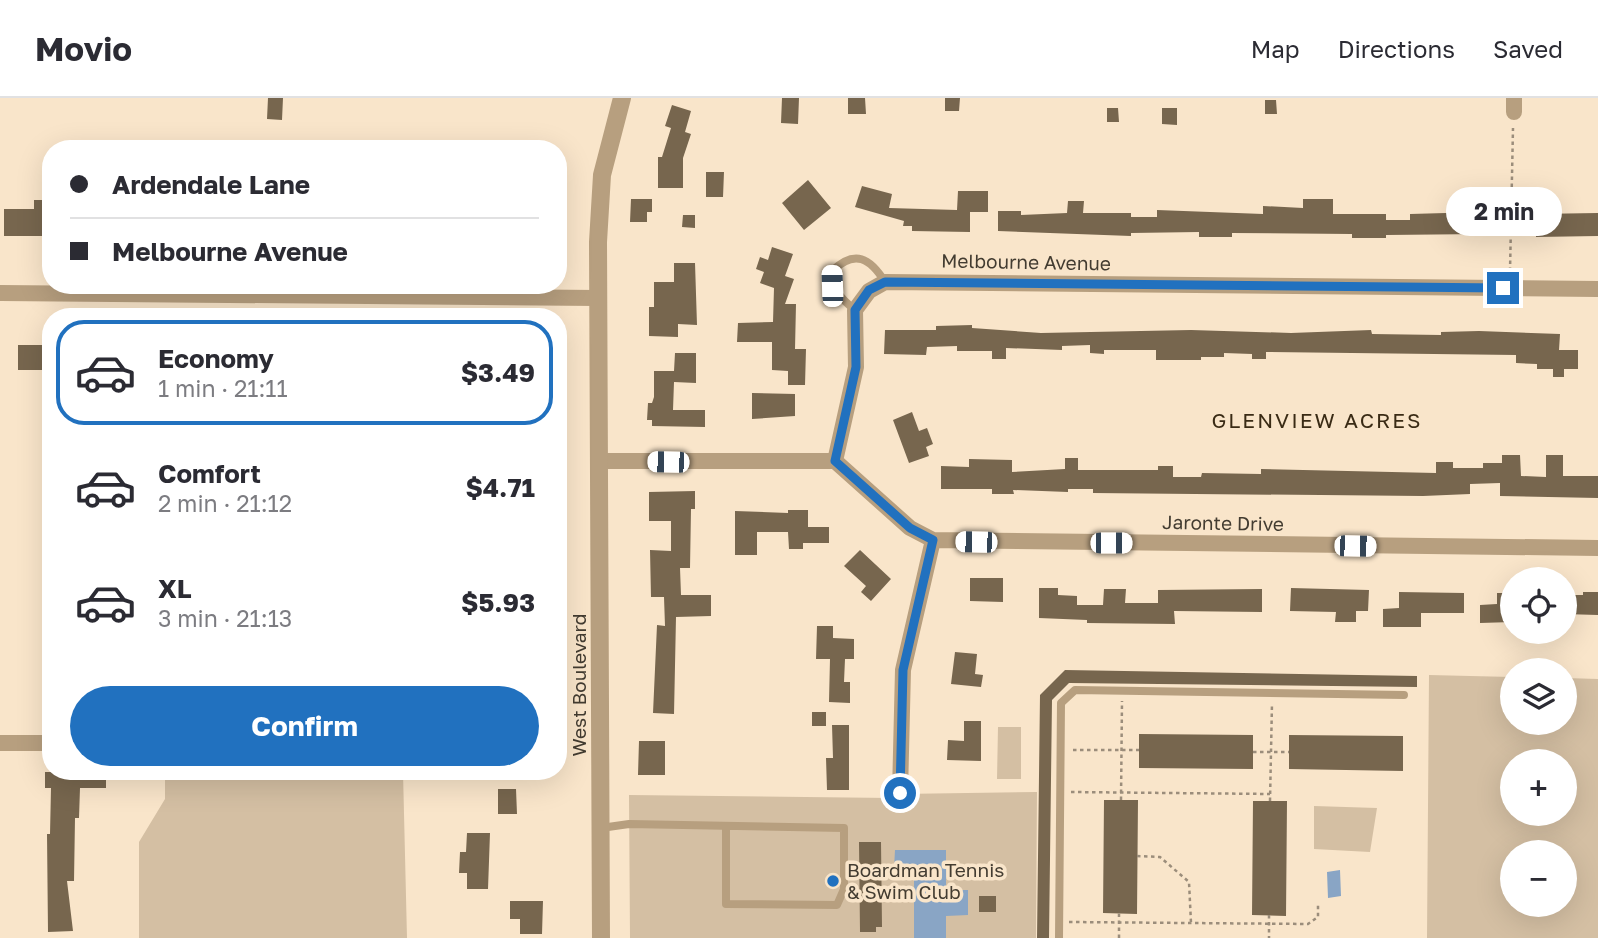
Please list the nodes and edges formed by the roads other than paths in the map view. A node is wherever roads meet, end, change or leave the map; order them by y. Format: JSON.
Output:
{"nodes":[{"id":1,"x":622,"y":98,"type":"edge"},
{"id":2,"x":885,"y":282,"type":"junction"},
{"id":3,"x":1598,"y":289,"type":"edge"},
{"id":4,"x":0,"y":293,"type":"edge"},
{"id":5,"x":42,"y":293,"type":"edge"},
{"id":6,"x":120,"y":294,"type":"edge"},
{"id":7,"x":598,"y":298,"type":"junction"},
{"id":8,"x":855,"y":310,"type":"junction"},
{"id":9,"x":599,"y":461,"type":"junction"},
{"id":10,"x":835,"y":461,"type":"junction"},
{"id":11,"x":933,"y":540,"type":"junction"},
{"id":12,"x":1598,"y":548,"type":"edge"},
{"id":13,"x":1404,"y":695,"type":"dead end"},
{"id":14,"x":0,"y":743,"type":"edge"},
{"id":15,"x":42,"y":743,"type":"edge"},
{"id":16,"x":900,"y":793,"type":"dead end"},
{"id":17,"x":726,"y":827,"type":"junction"},
{"id":18,"x":601,"y":828,"type":"junction"},
{"id":19,"x":601,"y":938,"type":"edge"},
{"id":20,"x":1059,"y":938,"type":"edge"}],
"edges":[{"from":1,"to":7,"type":"street","name":"West Boulevard"},
{"from":2,"to":3,"type":"street","name":"Melbourne Avenue"},
{"from":2,"to":8,"type":"street"},
{"from":2,"to":8,"type":"lane"},
{"from":4,"to":5,"type":"street"},
{"from":6,"to":7,"type":"street"},
{"from":7,"to":9,"type":"street","name":"West Boulevard"},
{"from":8,"to":10,"type":"street"},
{"from":9,"to":10,"type":"street"},
{"from":9,"to":18,"type":"street","name":"West Boulevard"},
{"from":10,"to":11,"type":"street"},
{"from":11,"to":12,"type":"street","name":"Jaronte Drive"},
{"from":11,"to":16,"type":"street"},
{"from":13,"to":20,"type":"lane"},
{"from":14,"to":15,"type":"street"},
{"from":17,"to":17,"type":"lane"},
{"from":17,"to":18,"type":"lane"},
{"from":18,"to":19,"type":"street","name":"West Boulevard"}]}
